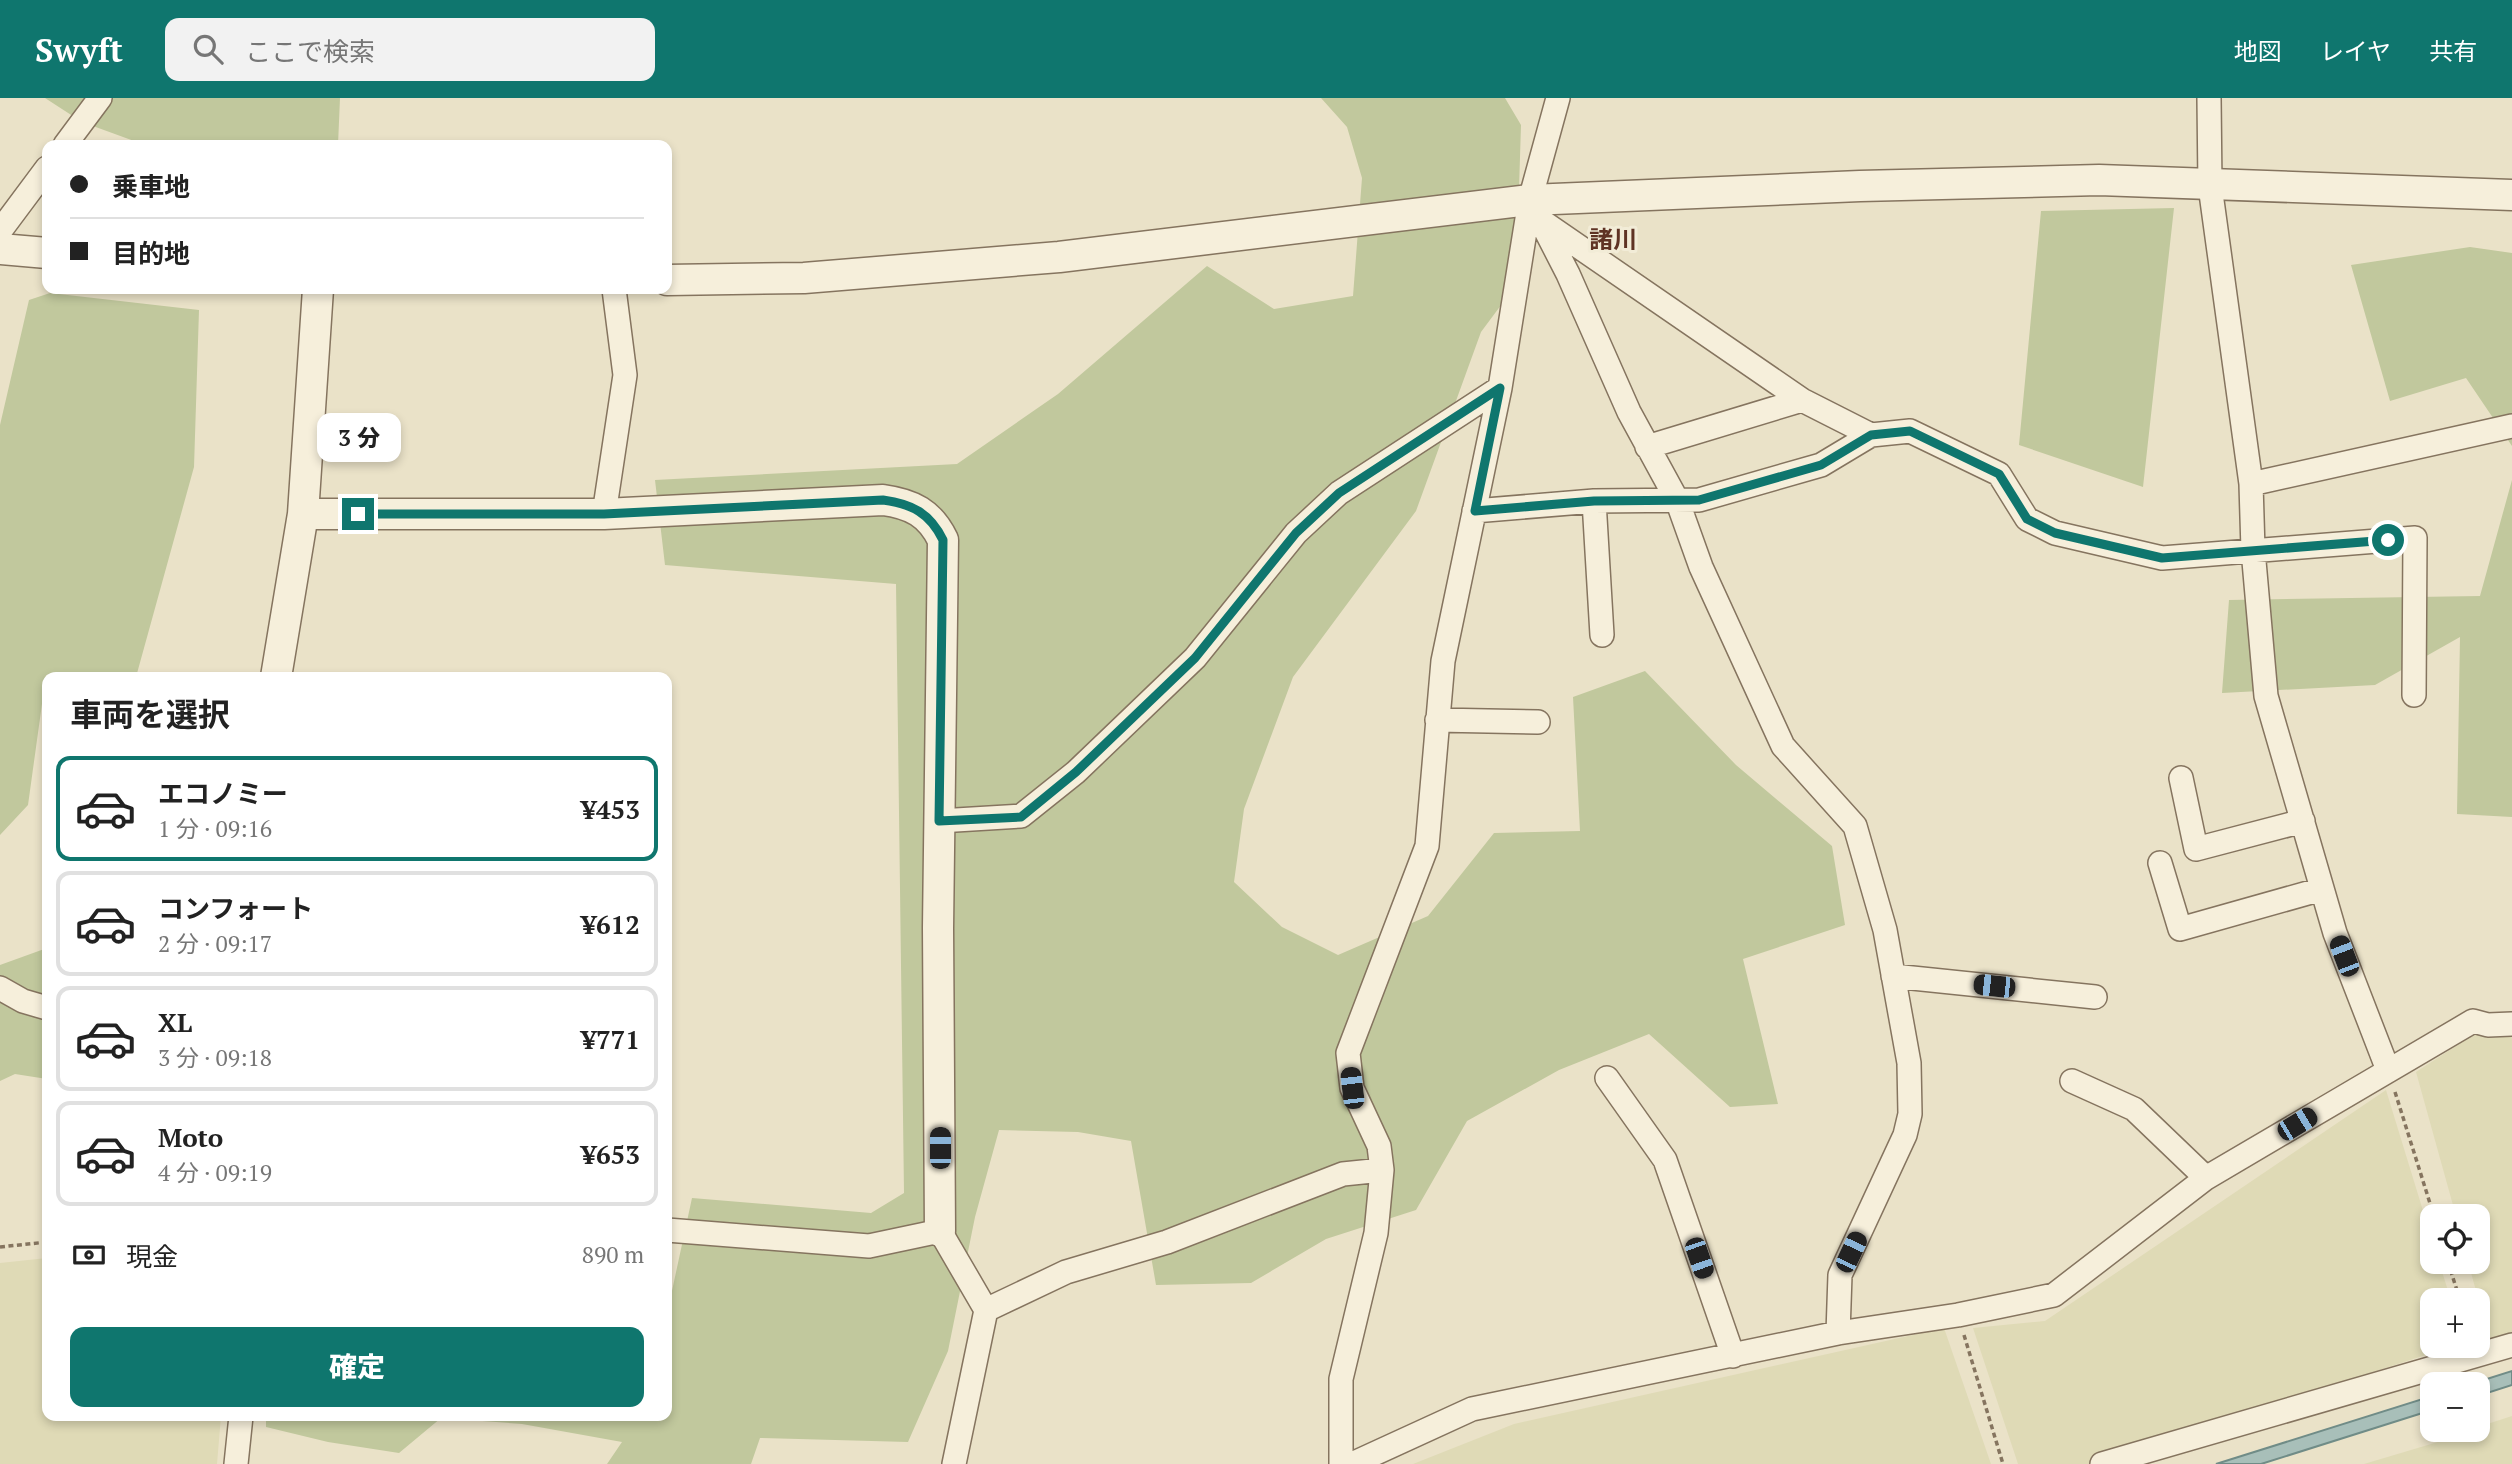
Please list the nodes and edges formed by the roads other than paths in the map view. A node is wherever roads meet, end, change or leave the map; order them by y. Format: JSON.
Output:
{"nodes":[{"id":1,"x":100,"y":98,"type":"edge"},
{"id":2,"x":1558,"y":98,"type":"edge"},
{"id":3,"x":2209,"y":98,"type":"edge"},
{"id":4,"x":69,"y":140,"type":"edge"},
{"id":5,"x":42,"y":175,"type":"edge"},
{"id":6,"x":2210,"y":186,"type":"junction"},
{"id":7,"x":2512,"y":195,"type":"edge"},
{"id":8,"x":1535,"y":210,"type":"junction"},
{"id":9,"x":0,"y":231,"type":"edge"},
{"id":10,"x":0,"y":249,"type":"edge"},
{"id":11,"x":42,"y":253,"type":"edge"},
{"id":12,"x":672,"y":280,"type":"edge"},
{"id":13,"x":318,"y":294,"type":"edge"},
{"id":14,"x":615,"y":294,"type":"edge"},
{"id":15,"x":1500,"y":388,"type":"junction"},
{"id":16,"x":1802,"y":400,"type":"junction"},
{"id":17,"x":2512,"y":426,"type":"edge"},
{"id":18,"x":1871,"y":435,"type":"junction"},
{"id":19,"x":1647,"y":447,"type":"junction"},
{"id":20,"x":2251,"y":484,"type":"junction"},
{"id":21,"x":1676,"y":500,"type":"junction"},
{"id":22,"x":1594,"y":501,"type":"junction"},
{"id":23,"x":1475,"y":511,"type":"junction"},
{"id":24,"x":303,"y":514,"type":"junction"},
{"id":25,"x":604,"y":514,"type":"junction"},
{"id":26,"x":2253,"y":550,"type":"junction"},
{"id":27,"x":1602,"y":635,"type":"dead end"},
{"id":28,"x":277,"y":672,"type":"edge"},
{"id":29,"x":2414,"y":695,"type":"dead end"},
{"id":30,"x":1437,"y":720,"type":"junction"},
{"id":31,"x":1538,"y":722,"type":"dead end"},
{"id":32,"x":2181,"y":778,"type":"dead end"},
{"id":33,"x":939,"y":821,"type":"junction"},
{"id":34,"x":2303,"y":821,"type":"junction"},
{"id":35,"x":2160,"y":863,"type":"dead end"},
{"id":36,"x":2322,"y":889,"type":"junction"},
{"id":37,"x":1893,"y":976,"type":"junction"},
{"id":38,"x":0,"y":988,"type":"edge"},
{"id":39,"x":2095,"y":997,"type":"dead end"},
{"id":40,"x":42,"y":1007,"type":"edge"},
{"id":41,"x":2512,"y":1024,"type":"edge"},
{"id":42,"x":2388,"y":1070,"type":"junction"},
{"id":43,"x":1607,"y":1077,"type":"dead end"},
{"id":44,"x":2072,"y":1081,"type":"dead end"},
{"id":45,"x":1382,"y":1170,"type":"junction"},
{"id":46,"x":2207,"y":1178,"type":"junction"},
{"id":47,"x":672,"y":1230,"type":"edge"},
{"id":48,"x":940,"y":1231,"type":"junction"},
{"id":49,"x":986,"y":1310,"type":"junction"},
{"id":50,"x":1838,"y":1333,"type":"junction"},
{"id":51,"x":2512,"y":1345,"type":"edge"},
{"id":52,"x":1733,"y":1356,"type":"junction"},
{"id":53,"x":240,"y":1421,"type":"edge"},
{"id":54,"x":236,"y":1464,"type":"edge"},
{"id":55,"x":954,"y":1464,"type":"edge"},
{"id":56,"x":1341,"y":1464,"type":"edge"},
{"id":57,"x":1352,"y":1464,"type":"edge"},
{"id":58,"x":2102,"y":1464,"type":"edge"}],
"edges":[{"from":1,"to":4,"type":"street"},
{"from":2,"to":8,"type":"street"},
{"from":3,"to":6,"type":"street"},
{"from":5,"to":9,"type":"street"},
{"from":6,"to":7,"type":"street"},
{"from":6,"to":8,"type":"street"},
{"from":6,"to":20,"type":"street"},
{"from":8,"to":12,"type":"street"},
{"from":8,"to":15,"type":"street"},
{"from":8,"to":16,"type":"street"},
{"from":8,"to":19,"type":"street"},
{"from":10,"to":11,"type":"street"},
{"from":13,"to":24,"type":"street"},
{"from":14,"to":25,"type":"street"},
{"from":15,"to":23,"type":"street"},
{"from":15,"to":33,"type":"street"},
{"from":16,"to":18,"type":"street"},
{"from":16,"to":19,"type":"street"},
{"from":17,"to":20,"type":"street"},
{"from":18,"to":21,"type":"street"},
{"from":18,"to":26,"type":"street"},
{"from":19,"to":21,"type":"street"},
{"from":20,"to":26,"type":"street"},
{"from":21,"to":22,"type":"street"},
{"from":21,"to":37,"type":"street"},
{"from":22,"to":23,"type":"street"},
{"from":22,"to":27,"type":"street"},
{"from":23,"to":30,"type":"street"},
{"from":24,"to":25,"type":"street"},
{"from":24,"to":28,"type":"street"},
{"from":25,"to":33,"type":"street"},
{"from":26,"to":29,"type":"street"},
{"from":26,"to":34,"type":"street"},
{"from":30,"to":31,"type":"street"},
{"from":30,"to":45,"type":"street"},
{"from":32,"to":34,"type":"street"},
{"from":33,"to":48,"type":"street"},
{"from":34,"to":36,"type":"street"},
{"from":35,"to":36,"type":"street"},
{"from":36,"to":42,"type":"street"},
{"from":37,"to":39,"type":"street"},
{"from":37,"to":50,"type":"street"},
{"from":38,"to":40,"type":"street"},
{"from":41,"to":42,"type":"street"},
{"from":42,"to":46,"type":"street"},
{"from":43,"to":52,"type":"street"},
{"from":44,"to":46,"type":"street"},
{"from":45,"to":49,"type":"street"},
{"from":45,"to":56,"type":"street"},
{"from":46,"to":50,"type":"street"},
{"from":47,"to":48,"type":"street"},
{"from":48,"to":49,"type":"street"},
{"from":49,"to":55,"type":"street"},
{"from":50,"to":52,"type":"street"},
{"from":51,"to":58,"type":"street"},
{"from":52,"to":57,"type":"street"},
{"from":53,"to":54,"type":"street"}]}
